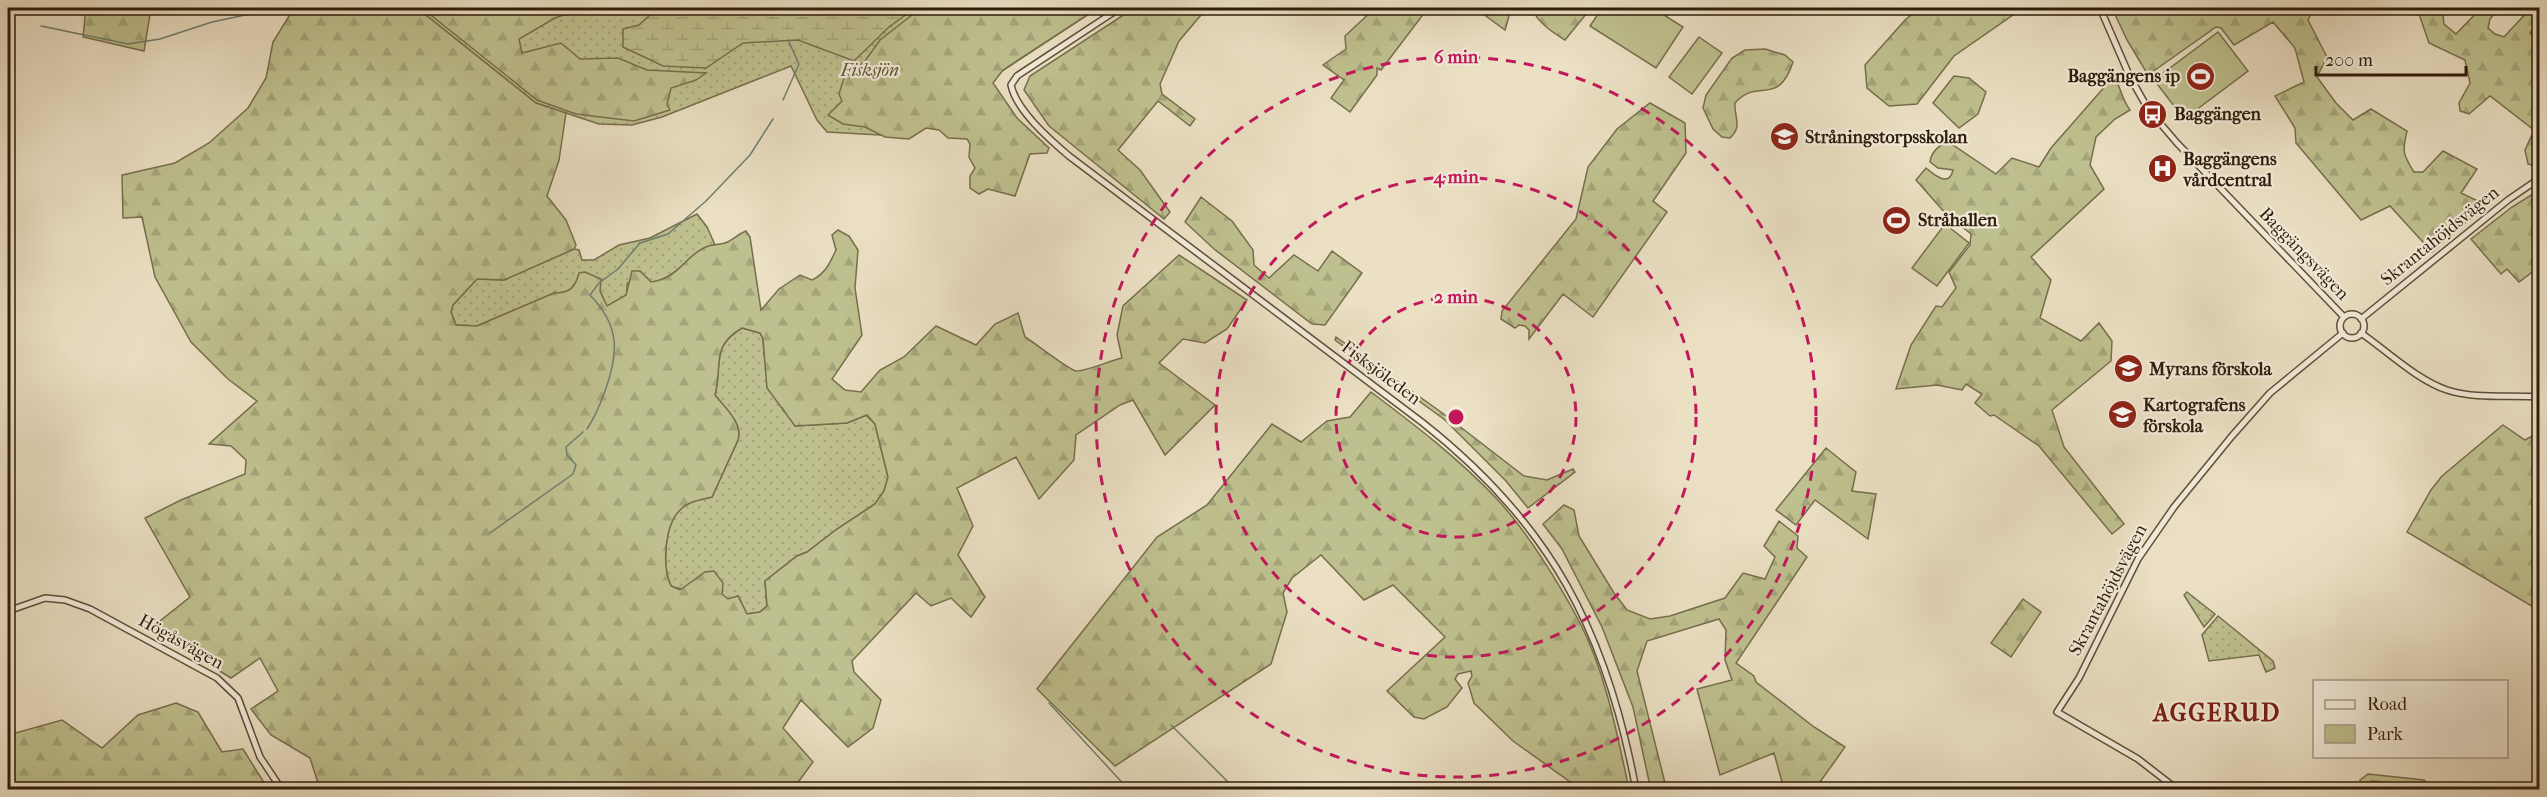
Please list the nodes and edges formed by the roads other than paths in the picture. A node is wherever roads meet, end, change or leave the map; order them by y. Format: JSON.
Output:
{"nodes":[{"id":1,"x":1120,"y":8,"type":"edge"},
{"id":2,"x":2100,"y":8,"type":"edge"},
{"id":3,"x":2540,"y":178,"type":"edge"},
{"id":4,"x":2344,"y":317,"type":"junction"},
{"id":5,"x":2361,"y":319,"type":"junction"},
{"id":6,"x":2343,"y":333,"type":"junction"},
{"id":7,"x":2361,"y":333,"type":"junction"},
{"id":8,"x":2540,"y":397,"type":"edge"},
{"id":9,"x":8,"y":611,"type":"edge"},
{"id":10,"x":282,"y":789,"type":"edge"},
{"id":11,"x":1636,"y":789,"type":"edge"},
{"id":12,"x":2178,"y":789,"type":"edge"}],
"edges":[{"from":1,"to":11,"type":"street","name":"Fisksjöleden"},
{"from":2,"to":4,"type":"street","name":"Baggängsvägen"},
{"from":3,"to":5,"type":"street","name":"Skrantahöjdsvägen"},
{"from":4,"to":5,"type":"street"},
{"from":4,"to":6,"type":"street"},
{"from":5,"to":7,"type":"street"},
{"from":6,"to":7,"type":"street"},
{"from":6,"to":12,"type":"street","name":"Skrantahöjdsvägen"},
{"from":7,"to":8,"type":"street"},
{"from":9,"to":10,"type":"street","name":"Högåsvägen"}]}
